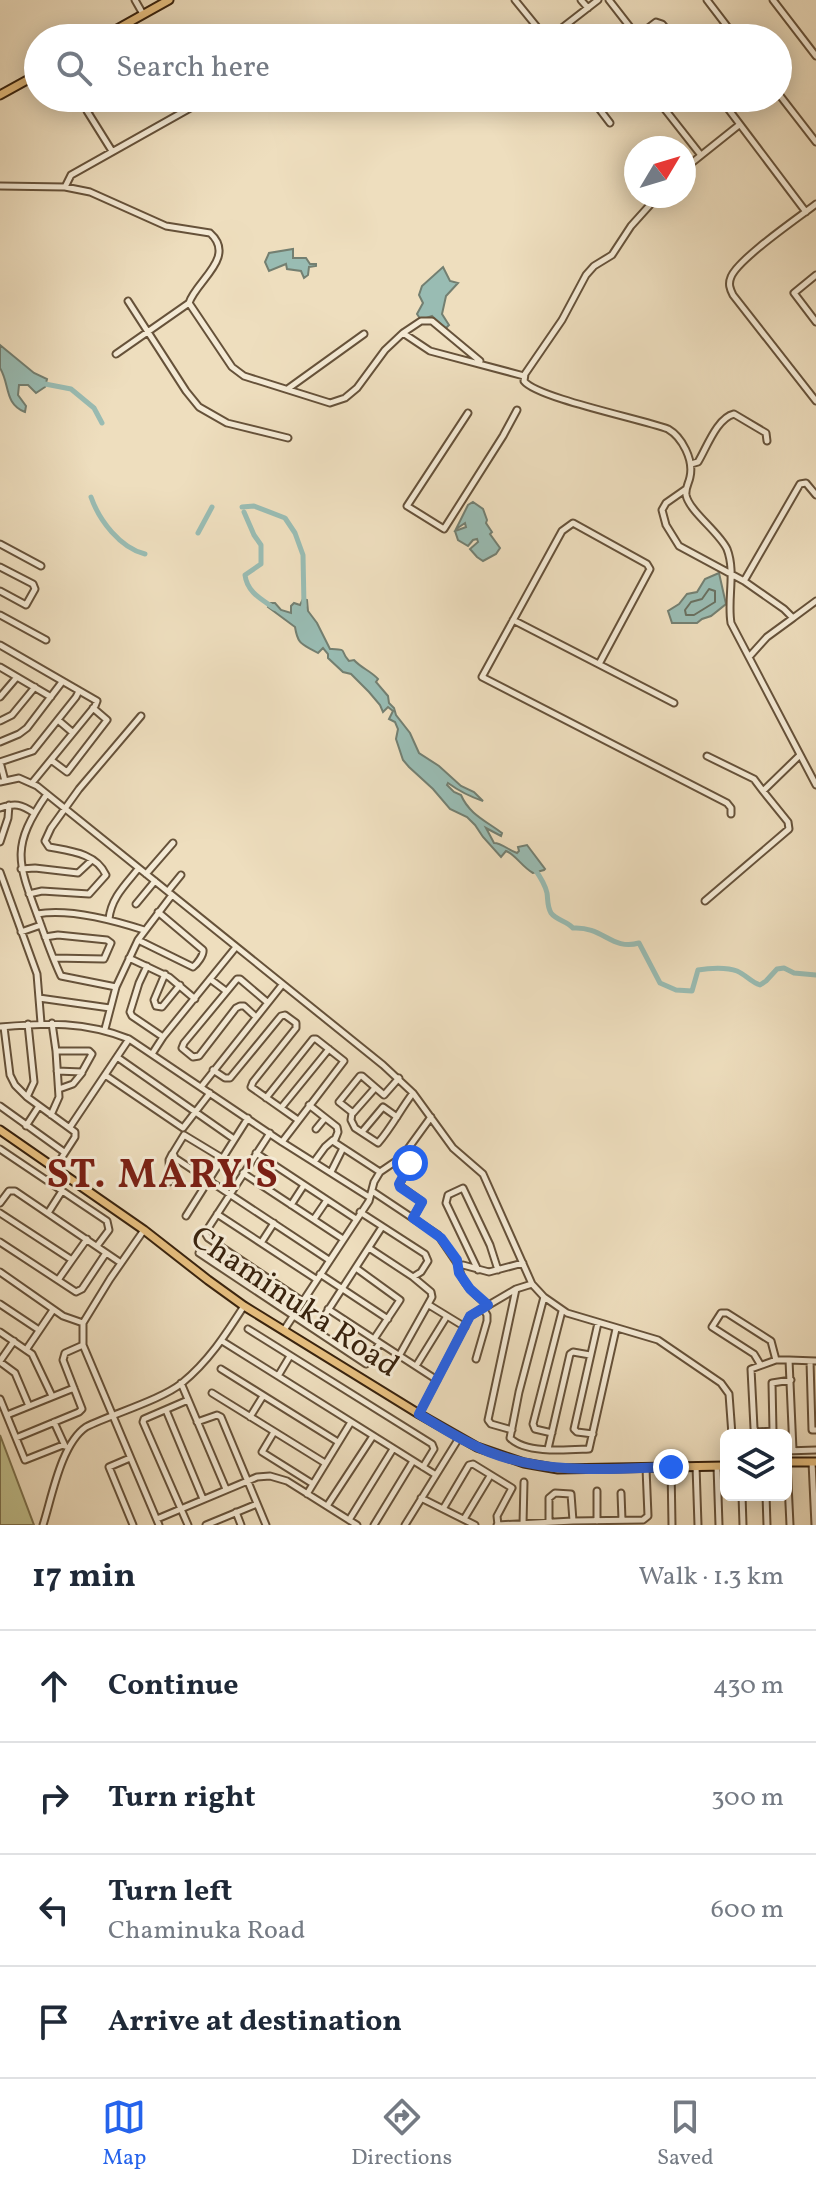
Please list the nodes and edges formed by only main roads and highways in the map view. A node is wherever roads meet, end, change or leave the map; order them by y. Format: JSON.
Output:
{"nodes":[{"id":1,"x":169,"y":0,"type":"edge"},
{"id":2,"x":126,"y":24,"type":"edge"},
{"id":3,"x":24,"y":82,"type":"edge"},
{"id":4,"x":0,"y":95,"type":"edge"},
{"id":5,"x":0,"y":1130,"type":"edge"},
{"id":6,"x":792,"y":1462,"type":"edge"},
{"id":7,"x":814,"y":1462,"type":"edge"},
{"id":8,"x":720,"y":1466,"type":"edge"}],
"edges":[{"from":1,"to":2,"type":"main road"},
{"from":3,"to":4,"type":"main road"},
{"from":5,"to":8,"type":"main road","name":"Chaminuka Road"},
{"from":6,"to":7,"type":"main road"}]}
